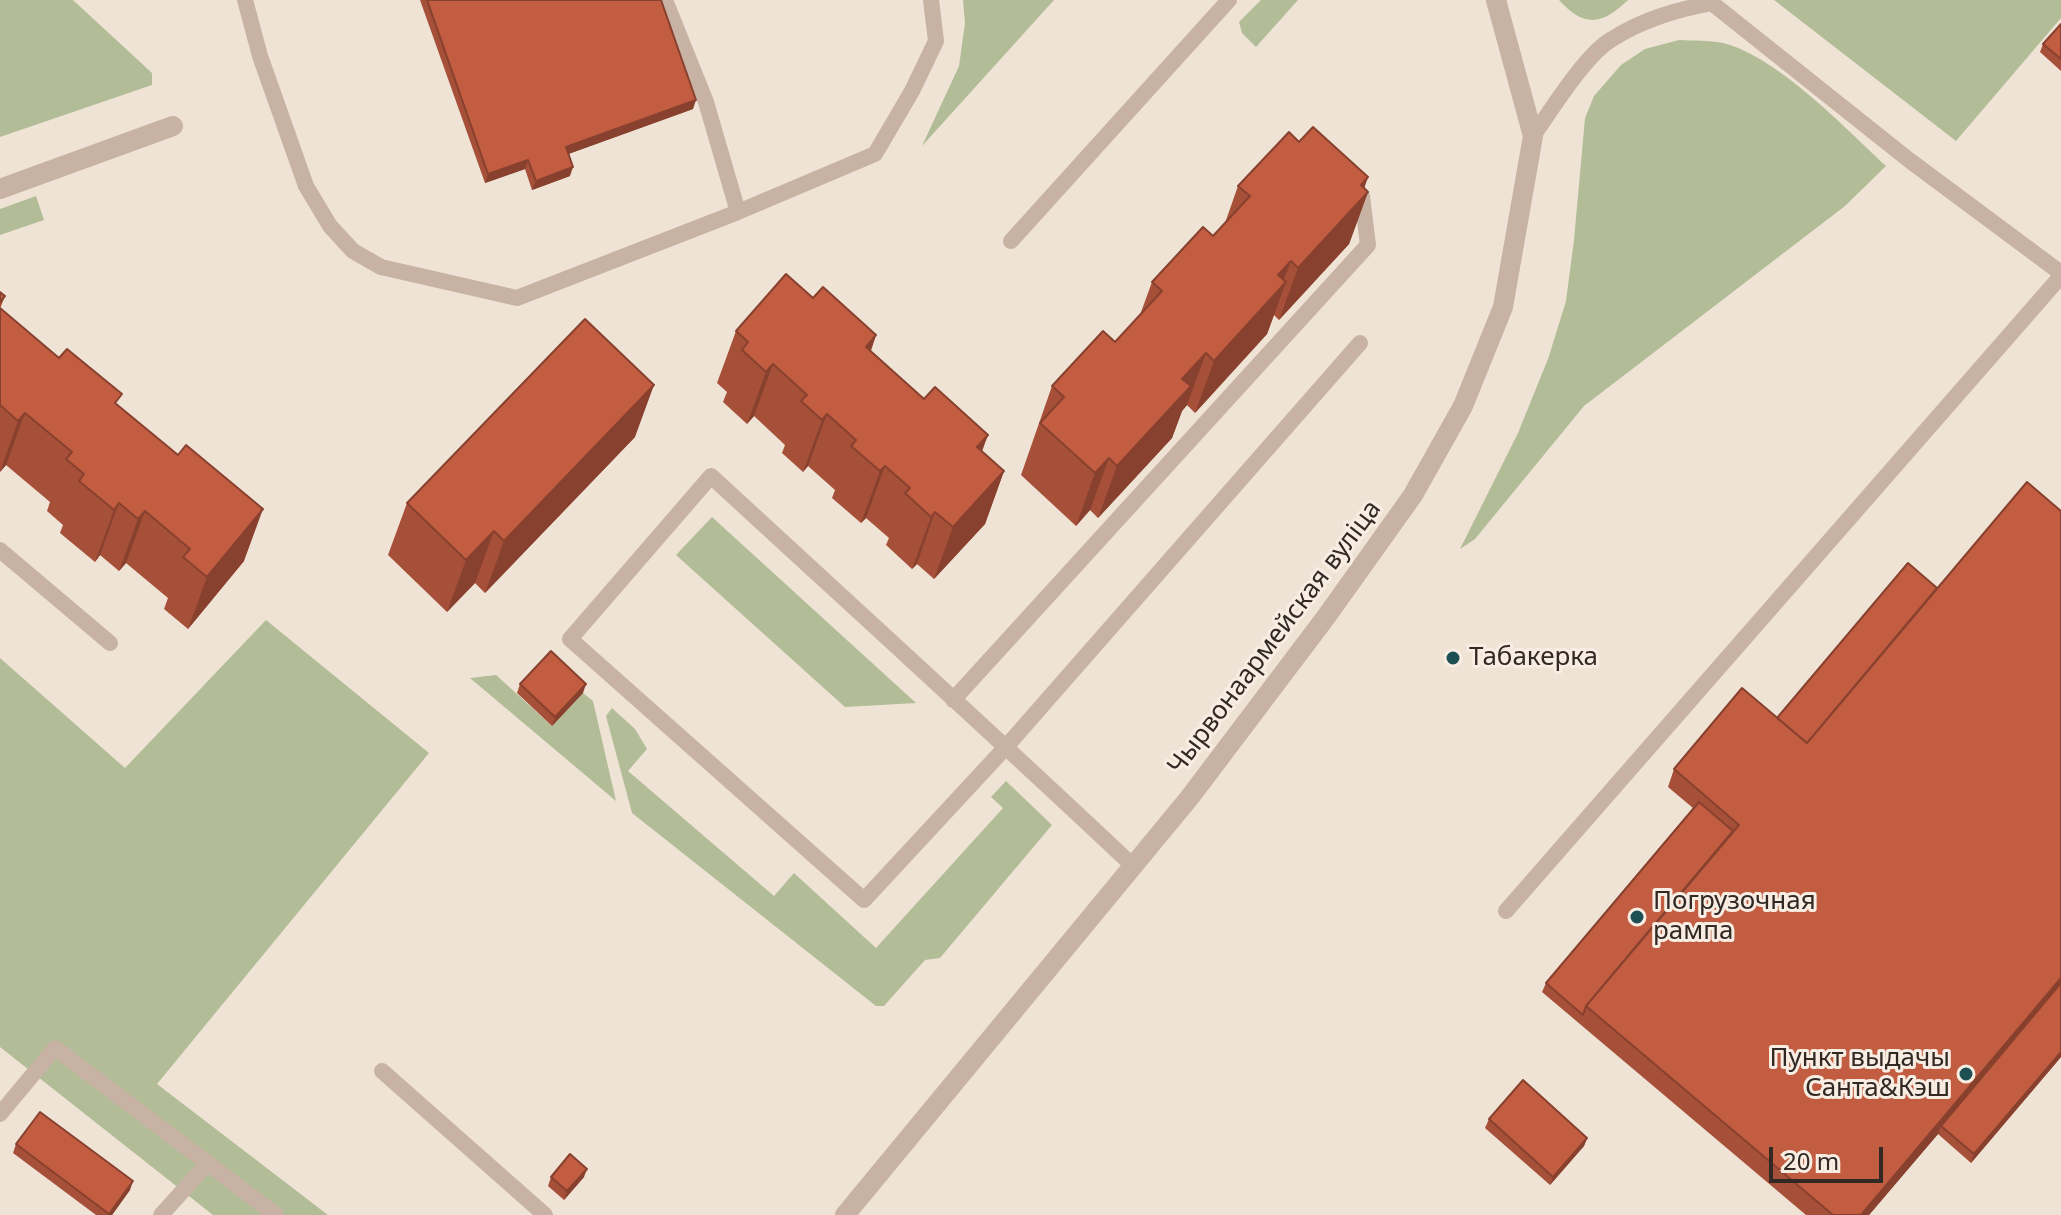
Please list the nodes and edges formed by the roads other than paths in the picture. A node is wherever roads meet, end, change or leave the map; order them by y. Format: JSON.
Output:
{"nodes":[{"id":1,"x":245,"y":0,"type":"edge"},
{"id":2,"x":665,"y":0,"type":"edge"},
{"id":3,"x":931,"y":0,"type":"edge"},
{"id":4,"x":1229,"y":0,"type":"edge"},
{"id":5,"x":1496,"y":0,"type":"edge"},
{"id":6,"x":1710,"y":2,"type":"edge"},
{"id":7,"x":173,"y":126,"type":"dead end"},
{"id":8,"x":1533,"y":136,"type":"junction"},
{"id":9,"x":1342,"y":175,"type":"edge"},
{"id":10,"x":0,"y":189,"type":"edge"},
{"id":11,"x":738,"y":212,"type":"junction"},
{"id":12,"x":1011,"y":241,"type":"dead end"},
{"id":13,"x":2061,"y":274,"type":"edge"},
{"id":14,"x":1360,"y":343,"type":"dead end"},
{"id":15,"x":0,"y":550,"type":"edge"},
{"id":16,"x":110,"y":643,"type":"dead end"},
{"id":17,"x":953,"y":700,"type":"junction"},
{"id":18,"x":1005,"y":748,"type":"junction"},
{"id":19,"x":1133,"y":866,"type":"junction"},
{"id":20,"x":1506,"y":911,"type":"dead end"},
{"id":21,"x":382,"y":1071,"type":"dead end"},
{"id":22,"x":0,"y":1114,"type":"edge"},
{"id":23,"x":208,"y":1163,"type":"junction"},
{"id":24,"x":161,"y":1215,"type":"edge"},
{"id":25,"x":276,"y":1215,"type":"edge"},
{"id":26,"x":545,"y":1215,"type":"edge"},
{"id":27,"x":845,"y":1215,"type":"edge"}],
"edges":[{"from":1,"to":11,"type":"lane"},
{"from":2,"to":11,"type":"lane"},
{"from":3,"to":11,"type":"lane"},
{"from":4,"to":12,"type":"lane"},
{"from":5,"to":8,"type":"street","name":"Чырвонаармейская вуліца"},
{"from":6,"to":8,"type":"lane"},
{"from":6,"to":13,"type":"lane"},
{"from":7,"to":10,"type":"street"},
{"from":8,"to":19,"type":"street","name":"Чырвонаармейская вуліца"},
{"from":9,"to":17,"type":"lane"},
{"from":13,"to":20,"type":"lane"},
{"from":14,"to":18,"type":"lane"},
{"from":15,"to":16,"type":"lane"},
{"from":17,"to":18,"type":"lane"},
{"from":17,"to":18,"type":"lane"},
{"from":18,"to":19,"type":"lane"},
{"from":19,"to":27,"type":"street","name":"Чырвонаармейская вуліца"},
{"from":21,"to":26,"type":"lane"},
{"from":22,"to":23,"type":"lane"},
{"from":23,"to":24,"type":"lane"},
{"from":23,"to":25,"type":"lane"}]}
